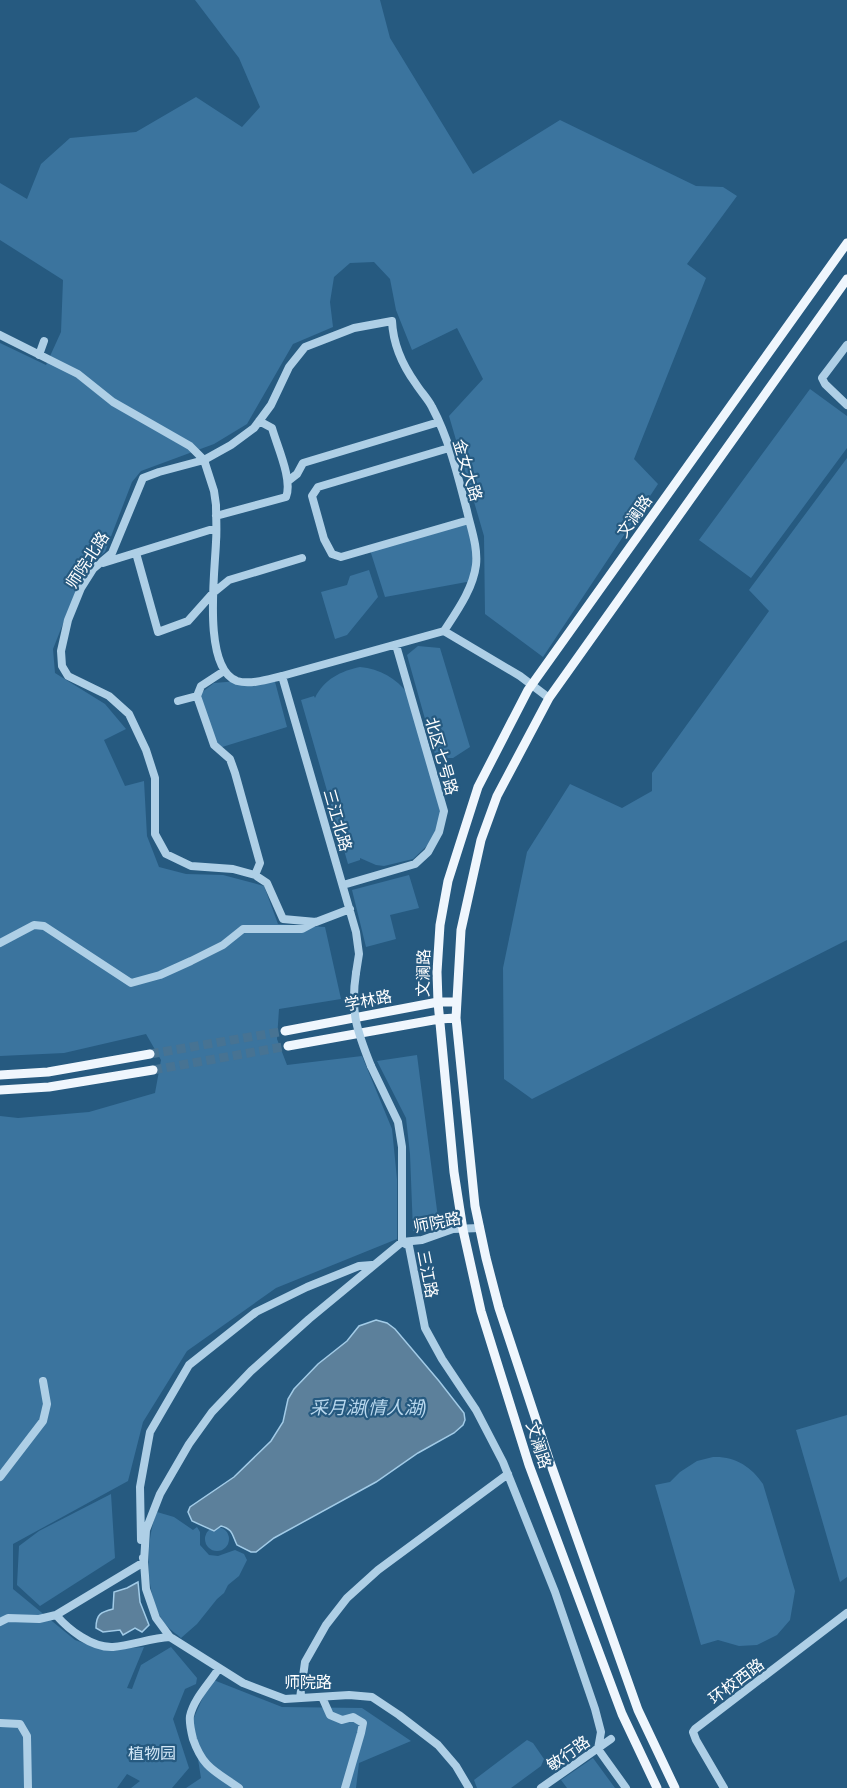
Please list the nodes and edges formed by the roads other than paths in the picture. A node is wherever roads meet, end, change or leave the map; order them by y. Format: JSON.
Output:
{"nodes":[{"id":1,"x":847,"y":243,"type":"edge"},
{"id":2,"x":847,"y":279,"type":"edge"},
{"id":3,"x":392,"y":321,"type":"joint"},
{"id":4,"x":0,"y":335,"type":"edge"},
{"id":5,"x":44,"y":341,"type":"dead end"},
{"id":6,"x":847,"y":345,"type":"edge"},
{"id":7,"x":39,"y":355,"type":"junction"},
{"id":8,"x":847,"y":405,"type":"edge"},
{"id":9,"x":259,"y":422,"type":"junction"},
{"id":10,"x":439,"y":422,"type":"junction"},
{"id":11,"x":448,"y":448,"type":"junction"},
{"id":12,"x":204,"y":460,"type":"junction"},
{"id":13,"x":288,"y":481,"type":"junction"},
{"id":14,"x":216,"y":516,"type":"junction"},
{"id":15,"x":469,"y":520,"type":"junction"},
{"id":16,"x":216,"y":528,"type":"junction"},
{"id":17,"x":136,"y":553,"type":"junction"},
{"id":18,"x":302,"y":558,"type":"dead end"},
{"id":19,"x":98,"y":564,"type":"junction"},
{"id":20,"x":213,"y":593,"type":"junction"},
{"id":21,"x":444,"y":631,"type":"junction"},
{"id":22,"x":396,"y":645,"type":"junction"},
{"id":23,"x":224,"y":671,"type":"junction"},
{"id":24,"x":282,"y":676,"type":"junction"},
{"id":25,"x":531,"y":686,"type":"junction"},
{"id":26,"x":197,"y":696,"type":"junction"},
{"id":27,"x":549,"y":698,"type":"junction"},
{"id":28,"x":178,"y":701,"type":"dead end"},
{"id":29,"x":255,"y":875,"type":"junction"},
{"id":30,"x":343,"y":885,"type":"junction"},
{"id":31,"x":350,"y":909,"type":"junction"},
{"id":32,"x":316,"y":922,"type":"junction"},
{"id":33,"x":0,"y":942,"type":"edge"},
{"id":34,"x":438,"y":1002,"type":"junction"},
{"id":35,"x":456,"y":1002,"type":"junction"},
{"id":36,"x":354,"y":1018,"type":"junction"},
{"id":37,"x":456,"y":1018,"type":"junction"},
{"id":38,"x":439,"y":1019,"type":"junction"},
{"id":39,"x":285,"y":1031,"type":"tunnel mouth"},
{"id":40,"x":358,"y":1034,"type":"junction"},
{"id":41,"x":288,"y":1046,"type":"tunnel mouth"},
{"id":42,"x":150,"y":1054,"type":"tunnel mouth"},
{"id":43,"x":153,"y":1070,"type":"tunnel mouth"},
{"id":44,"x":0,"y":1075,"type":"edge"},
{"id":45,"x":0,"y":1090,"type":"edge"},
{"id":46,"x":480,"y":1228,"type":"junction"},
{"id":47,"x":463,"y":1230,"type":"junction"},
{"id":48,"x":402,"y":1242,"type":"junction"},
{"id":49,"x":372,"y":1265,"type":"junction"},
{"id":50,"x":43,"y":1382,"type":"dead end"},
{"id":51,"x":508,"y":1474,"type":"junction"},
{"id":52,"x":0,"y":1477,"type":"edge"},
{"id":53,"x":144,"y":1562,"type":"junction"},
{"id":54,"x":847,"y":1613,"type":"edge"},
{"id":55,"x":56,"y":1615,"type":"junction"},
{"id":56,"x":0,"y":1622,"type":"edge"},
{"id":57,"x":170,"y":1637,"type":"junction"},
{"id":58,"x":219,"y":1668,"type":"junction"},
{"id":59,"x":322,"y":1697,"type":"junction"},
{"id":60,"x":300,"y":1698,"type":"junction"},
{"id":61,"x":0,"y":1723,"type":"edge"},
{"id":62,"x":611,"y":1740,"type":"dead end"},
{"id":63,"x":598,"y":1749,"type":"junction"},
{"id":64,"x":28,"y":1788,"type":"edge"},
{"id":65,"x":239,"y":1788,"type":"edge"},
{"id":66,"x":345,"y":1788,"type":"edge"},
{"id":67,"x":469,"y":1788,"type":"edge"},
{"id":68,"x":542,"y":1788,"type":"edge"},
{"id":69,"x":626,"y":1788,"type":"edge"},
{"id":70,"x":657,"y":1788,"type":"edge"},
{"id":71,"x":675,"y":1788,"type":"edge"},
{"id":72,"x":724,"y":1788,"type":"edge"}],
"edges":[{"from":1,"to":25,"type":"main road","name":"文澜路"},
{"from":2,"to":27,"type":"main road","name":"文澜路"},
{"from":3,"to":9,"type":"street","name":"师院北路"},
{"from":3,"to":10,"type":"street","name":"金女大路"},
{"from":4,"to":7,"type":"street"},
{"from":5,"to":7,"type":"street"},
{"from":6,"to":8,"type":"street"},
{"from":7,"to":12,"type":"street"},
{"from":9,"to":12,"type":"street","name":"师院北路"},
{"from":9,"to":13,"type":"street"},
{"from":10,"to":11,"type":"street","name":"金女大路"},
{"from":10,"to":13,"type":"street"},
{"from":11,"to":15,"type":"street","name":"金女大路"},
{"from":11,"to":15,"type":"street"},
{"from":12,"to":14,"type":"street"},
{"from":12,"to":19,"type":"street","name":"师院北路"},
{"from":13,"to":14,"type":"street"},
{"from":14,"to":16,"type":"street"},
{"from":15,"to":21,"type":"street","name":"金女大路"},
{"from":16,"to":17,"type":"street"},
{"from":16,"to":20,"type":"street"},
{"from":17,"to":19,"type":"street"},
{"from":17,"to":20,"type":"street"},
{"from":18,"to":20,"type":"street"},
{"from":19,"to":29,"type":"street","name":"师院北路"},
{"from":20,"to":23,"type":"street"},
{"from":21,"to":22,"type":"street"},
{"from":21,"to":25,"type":"street"},
{"from":22,"to":24,"type":"street"},
{"from":22,"to":30,"type":"street","name":"北区七号路"},
{"from":23,"to":24,"type":"street"},
{"from":23,"to":26,"type":"street"},
{"from":24,"to":30,"type":"street","name":"三江北路"},
{"from":25,"to":27,"type":"street"},
{"from":25,"to":34,"type":"main road","name":"文澜路"},
{"from":26,"to":28,"type":"street"},
{"from":26,"to":29,"type":"street"},
{"from":27,"to":35,"type":"main road","name":"文澜路"},
{"from":29,"to":32,"type":"street"},
{"from":30,"to":31,"type":"street","name":"三江北路"},
{"from":31,"to":32,"type":"street"},
{"from":31,"to":36,"type":"street","name":"三江北路","bridge":true},
{"from":32,"to":33,"type":"street"},
{"from":34,"to":35,"type":"main road","name":"学林路"},
{"from":34,"to":36,"type":"main road","name":"学林路"},
{"from":34,"to":38,"type":"main road","name":"文澜路"},
{"from":35,"to":37,"type":"main road","name":"文澜路"},
{"from":36,"to":39,"type":"main road","name":"学林路"},
{"from":36,"to":40,"type":"street","name":"三江路","bridge":true},
{"from":37,"to":38,"type":"main road","name":"学林路"},
{"from":37,"to":46,"type":"main road","name":"文澜路"},
{"from":38,"to":40,"type":"main road","name":"学林路"},
{"from":38,"to":47,"type":"main road","name":"文澜路"},
{"from":40,"to":41,"type":"main road","name":"学林路"},
{"from":40,"to":48,"type":"street","name":"三江路","bridge":true},
{"from":42,"to":44,"type":"main road"},
{"from":43,"to":45,"type":"main road"},
{"from":46,"to":47,"type":"street","name":"师院路"},
{"from":46,"to":71,"type":"main road","name":"文澜路"},
{"from":47,"to":48,"type":"street","name":"师院路"},
{"from":47,"to":70,"type":"main road","name":"文澜路"},
{"from":48,"to":49,"type":"street","name":"师院路"},
{"from":48,"to":51,"type":"street","name":"三江路"},
{"from":49,"to":53,"type":"street","name":"师院路"},
{"from":49,"to":53,"type":"street","name":"师院路"},
{"from":50,"to":52,"type":"street"},
{"from":51,"to":60,"type":"street"},
{"from":51,"to":63,"type":"street","name":"三江路"},
{"from":53,"to":55,"type":"street"},
{"from":53,"to":57,"type":"street","name":"师院路"},
{"from":54,"to":72,"type":"street","name":"环校西路"},
{"from":55,"to":56,"type":"street"},
{"from":55,"to":57,"type":"street"},
{"from":57,"to":58,"type":"street","name":"师院路"},
{"from":58,"to":60,"type":"street","name":"师院路"},
{"from":58,"to":65,"type":"street"},
{"from":59,"to":60,"type":"street","name":"师院路"},
{"from":59,"to":66,"type":"street"},
{"from":59,"to":67,"type":"street","name":"师院路"},
{"from":61,"to":64,"type":"street"},
{"from":62,"to":63,"type":"street","name":"敏行路"},
{"from":63,"to":68,"type":"street","name":"敏行路"},
{"from":63,"to":69,"type":"street"}]}
